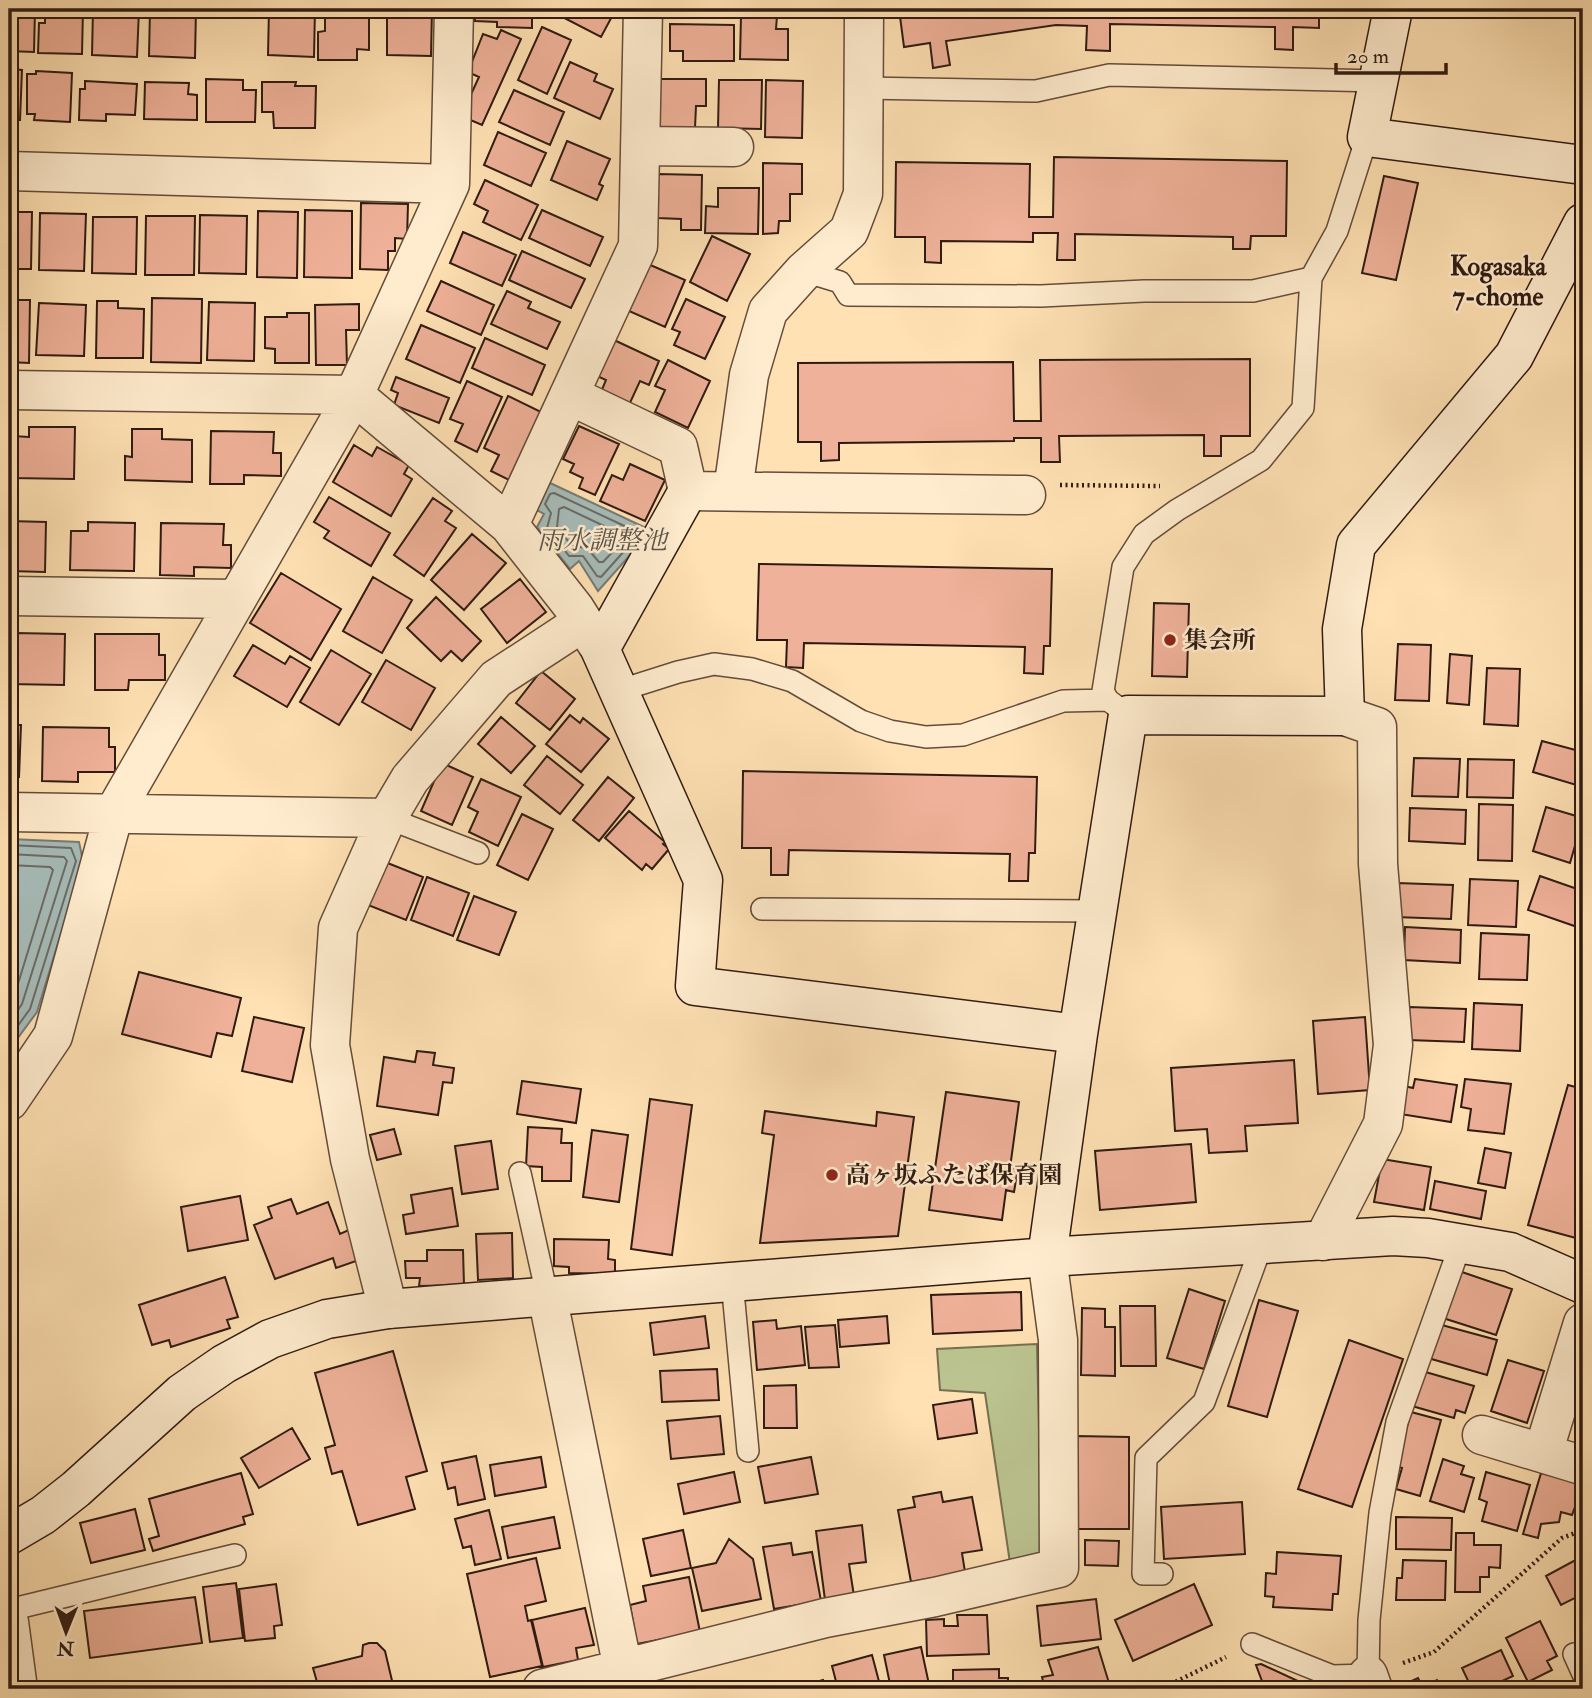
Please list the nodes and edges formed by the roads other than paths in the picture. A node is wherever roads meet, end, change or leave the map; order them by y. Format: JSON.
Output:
{"nodes":[{"id":1,"x":454,"y":9,"type":"edge"},
{"id":2,"x":643,"y":9,"type":"edge"},
{"id":3,"x":864,"y":9,"type":"edge"},
{"id":4,"x":1393,"y":9,"type":"edge"},
{"id":5,"x":1379,"y":81,"type":"junction"},
{"id":6,"x":864,"y":88,"type":"junction"},
{"id":7,"x":1367,"y":137,"type":"junction"},
{"id":8,"x":640,"y":146,"type":"junction"},
{"id":9,"x":734,"y":147,"type":"dead end"},
{"id":10,"x":1583,"y":165,"type":"edge"},
{"id":11,"x":9,"y":172,"type":"edge"},
{"id":12,"x":450,"y":184,"type":"junction"},
{"id":13,"x":1583,"y":223,"type":"edge"},
{"id":14,"x":804,"y":271,"type":"junction"},
{"id":15,"x":1311,"y":278,"type":"junction"},
{"id":16,"x":9,"y":390,"type":"edge"},
{"id":17,"x":354,"y":395,"type":"junction"},
{"id":18,"x":569,"y":395,"type":"junction"},
{"id":19,"x":688,"y":491,"type":"junction"},
{"id":20,"x":733,"y":491,"type":"junction"},
{"id":21,"x":1026,"y":495,"type":"road end"},
{"id":22,"x":509,"y":525,"type":"junction"},
{"id":23,"x":9,"y":596,"type":"edge"},
{"id":24,"x":235,"y":600,"type":"junction"},
{"id":25,"x":592,"y":635,"type":"junction"},
{"id":26,"x":618,"y":691,"type":"junction"},
{"id":27,"x":1118,"y":708,"type":"junction"},
{"id":28,"x":1345,"y":716,"type":"junction"},
{"id":29,"x":9,"y":811,"type":"edge"},
{"id":30,"x":114,"y":813,"type":"junction"},
{"id":31,"x":387,"y":818,"type":"junction"},
{"id":32,"x":478,"y":853,"type":"dead end"},
{"id":33,"x":762,"y":909,"type":"dead end"},
{"id":34,"x":1097,"y":912,"type":"junction"},
{"id":35,"x":1078,"y":1034,"type":"junction"},
{"id":36,"x":9,"y":1101,"type":"edge"},
{"id":37,"x":520,"y":1173,"type":"dead end"},
{"id":38,"x":1323,"y":1241,"type":"junction"},
{"id":39,"x":1461,"y":1243,"type":"junction"},
{"id":40,"x":1262,"y":1244,"type":"junction"},
{"id":41,"x":1047,"y":1257,"type":"junction"},
{"id":42,"x":732,"y":1281,"type":"junction"},
{"id":43,"x":1583,"y":1284,"type":"edge"},
{"id":44,"x":547,"y":1295,"type":"junction"},
{"id":45,"x":388,"y":1309,"type":"junction"},
{"id":46,"x":1583,"y":1323,"type":"edge"},
{"id":47,"x":1482,"y":1435,"type":"dead end"},
{"id":48,"x":748,"y":1451,"type":"dead end"},
{"id":49,"x":9,"y":1535,"type":"edge"},
{"id":50,"x":235,"y":1555,"type":"dead end"},
{"id":51,"x":1162,"y":1574,"type":"dead end"},
{"id":52,"x":9,"y":1610,"type":"edge"},
{"id":53,"x":9,"y":1622,"type":"edge"},
{"id":54,"x":1252,"y":1644,"type":"road end"},
{"id":55,"x":1574,"y":1654,"type":"dead end"},
{"id":56,"x":623,"y":1669,"type":"junction"},
{"id":57,"x":1583,"y":1674,"type":"edge"},
{"id":58,"x":1370,"y":1682,"type":"edge"},
{"id":59,"x":18,"y":1689,"type":"edge"},
{"id":60,"x":542,"y":1689,"type":"edge"}],
"edges":[{"from":1,"to":12,"type":"street"},
{"from":2,"to":8,"type":"street"},
{"from":3,"to":6,"type":"street"},
{"from":4,"to":5,"type":"street"},
{"from":5,"to":6,"type":"lane"},
{"from":5,"to":7,"type":"street"},
{"from":6,"to":14,"type":"street"},
{"from":7,"to":10,"type":"street"},
{"from":7,"to":15,"type":"lane"},
{"from":8,"to":9,"type":"street"},
{"from":8,"to":18,"type":"street"},
{"from":11,"to":12,"type":"street"},
{"from":12,"to":17,"type":"street"},
{"from":13,"to":28,"type":"street"},
{"from":14,"to":15,"type":"lane"},
{"from":14,"to":20,"type":"street"},
{"from":15,"to":27,"type":"lane"},
{"from":16,"to":17,"type":"street"},
{"from":17,"to":22,"type":"street"},
{"from":17,"to":24,"type":"street"},
{"from":18,"to":19,"type":"street"},
{"from":18,"to":22,"type":"street"},
{"from":19,"to":20,"type":"street"},
{"from":19,"to":25,"type":"street"},
{"from":20,"to":21,"type":"street"},
{"from":22,"to":25,"type":"street"},
{"from":23,"to":24,"type":"street"},
{"from":24,"to":30,"type":"street"},
{"from":25,"to":26,"type":"street"},
{"from":25,"to":31,"type":"street"},
{"from":26,"to":27,"type":"lane"},
{"from":26,"to":35,"type":"street"},
{"from":27,"to":28,"type":"street"},
{"from":27,"to":34,"type":"street"},
{"from":28,"to":38,"type":"street"},
{"from":29,"to":30,"type":"street"},
{"from":30,"to":31,"type":"street"},
{"from":30,"to":36,"type":"street"},
{"from":31,"to":32,"type":"lane"},
{"from":31,"to":45,"type":"street"},
{"from":33,"to":34,"type":"lane"},
{"from":34,"to":35,"type":"street"},
{"from":35,"to":41,"type":"street"},
{"from":37,"to":44,"type":"lane"},
{"from":38,"to":39,"type":"street"},
{"from":38,"to":40,"type":"street"},
{"from":39,"to":43,"type":"street"},
{"from":39,"to":58,"type":"lane"},
{"from":40,"to":41,"type":"street"},
{"from":40,"to":51,"type":"lane"},
{"from":41,"to":42,"type":"street"},
{"from":41,"to":56,"type":"street"},
{"from":42,"to":44,"type":"street"},
{"from":42,"to":48,"type":"lane"},
{"from":44,"to":45,"type":"street"},
{"from":44,"to":56,"type":"street"},
{"from":45,"to":49,"type":"street"},
{"from":46,"to":47,"type":"street"},
{"from":50,"to":52,"type":"lane"},
{"from":53,"to":59,"type":"street"},
{"from":54,"to":58,"type":"lane"},
{"from":55,"to":57,"type":"lane"},
{"from":56,"to":60,"type":"street"}]}
